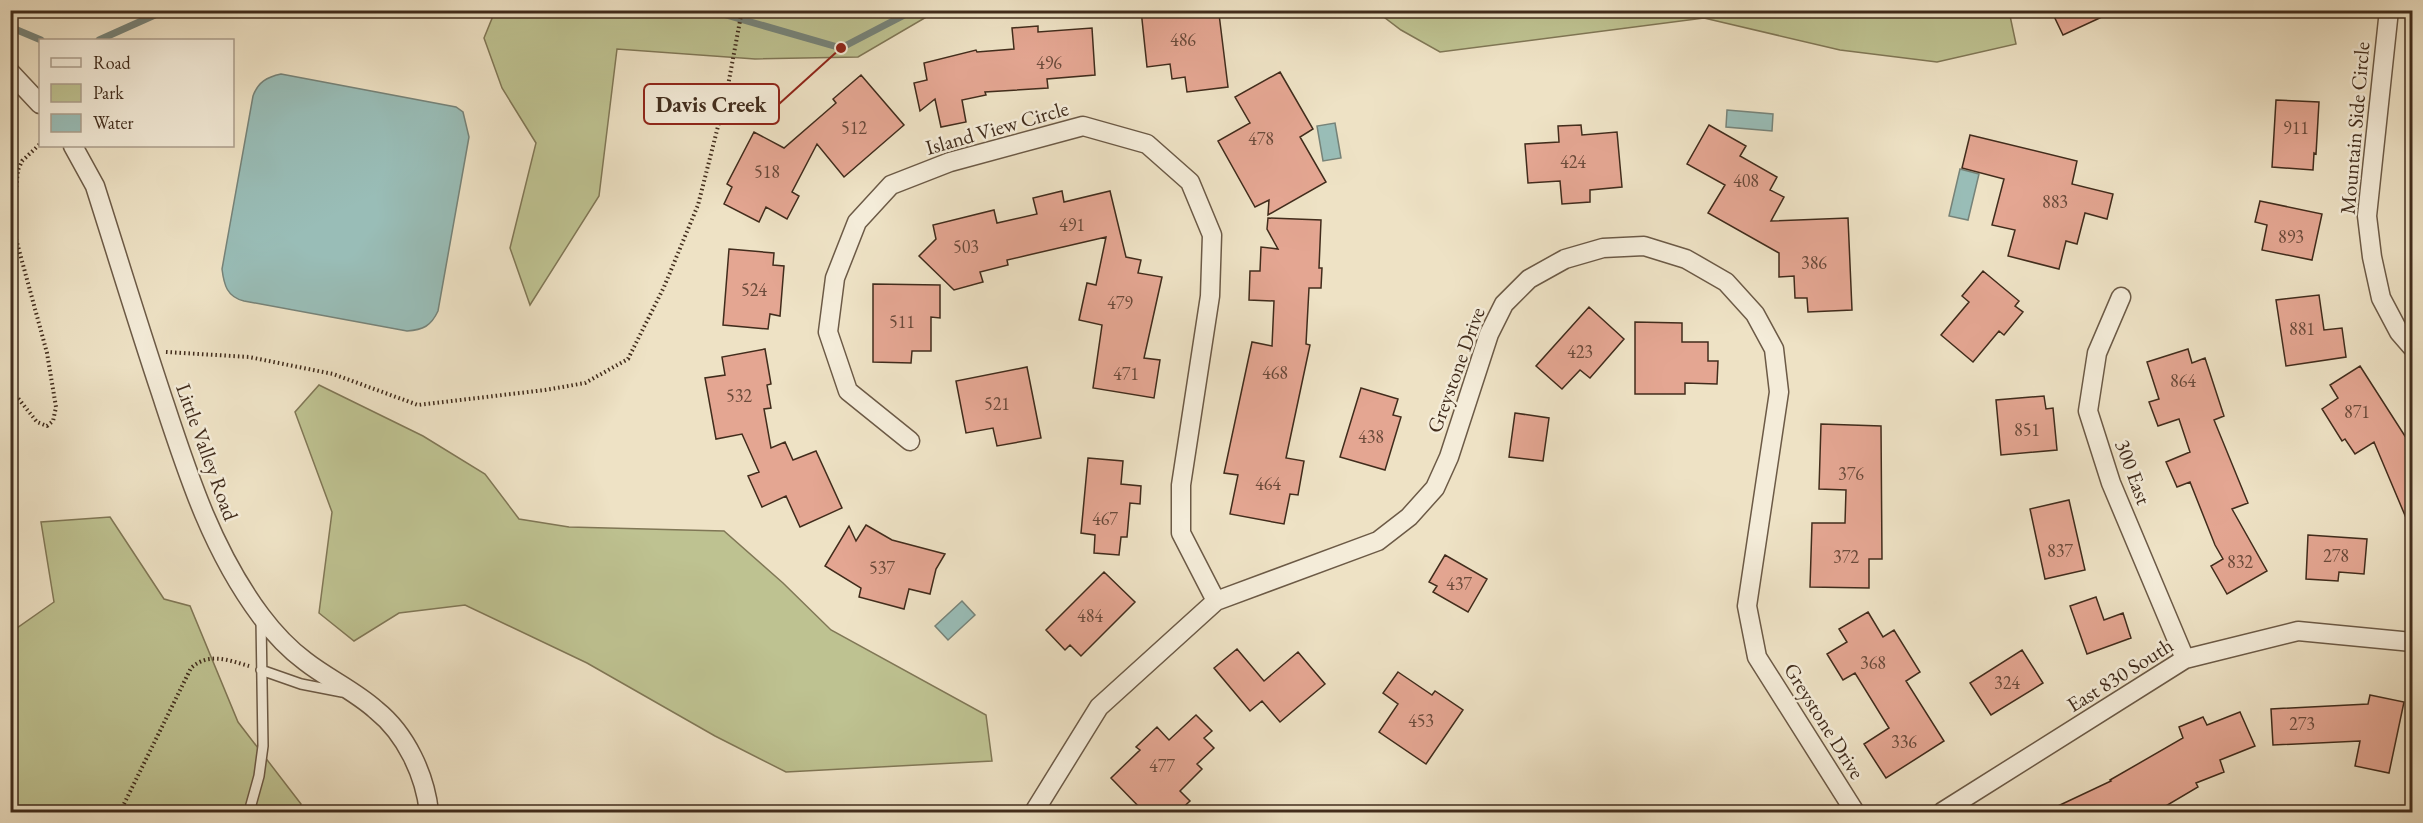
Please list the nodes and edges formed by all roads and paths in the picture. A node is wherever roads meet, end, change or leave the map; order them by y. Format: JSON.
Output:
{"nodes":[{"id":1,"x":742,"y":10,"type":"edge"},
{"id":2,"x":2389,"y":10,"type":"edge"},
{"id":3,"x":10,"y":72,"type":"edge"},
{"id":4,"x":39,"y":103,"type":"edge"},
{"id":5,"x":39,"y":145,"type":"edge"},
{"id":6,"x":74,"y":147,"type":"edge"},
{"id":7,"x":2121,"y":297,"type":"dead end"},
{"id":8,"x":2412,"y":347,"type":"edge"},
{"id":9,"x":147,"y":351,"type":"junction"},
{"id":10,"x":10,"y":388,"type":"edge"},
{"id":11,"x":910,"y":441,"type":"dead end"},
{"id":12,"x":1216,"y":601,"type":"junction"},
{"id":13,"x":261,"y":616,"type":"junction"},
{"id":14,"x":2412,"y":642,"type":"edge"},
{"id":15,"x":2185,"y":659,"type":"junction"},
{"id":16,"x":261,"y":670,"type":"junction"},
{"id":17,"x":353,"y":694,"type":"junction"},
{"id":18,"x":120,"y":813,"type":"edge"},
{"id":19,"x":249,"y":813,"type":"edge"},
{"id":20,"x":429,"y":813,"type":"edge"},
{"id":21,"x":1034,"y":813,"type":"edge"},
{"id":22,"x":1855,"y":813,"type":"edge"},
{"id":23,"x":1942,"y":813,"type":"edge"}],
"edges":[{"from":1,"to":9,"type":"path"},
{"from":2,"to":8,"type":"street","name":"Mountain Side Circle"},
{"from":3,"to":4,"type":"street"},
{"from":5,"to":10,"type":"path"},
{"from":6,"to":9,"type":"street","name":"Little Valley Road"},
{"from":7,"to":15,"type":"street","name":"300 East"},
{"from":9,"to":13,"type":"street","name":"Little Valley Road"},
{"from":11,"to":12,"type":"street","name":"Island View Circle"},
{"from":12,"to":21,"type":"street","name":"Greystone Drive"},
{"from":12,"to":22,"type":"street","name":"Greystone Drive"},
{"from":13,"to":16,"type":"lane"},
{"from":13,"to":17,"type":"street","name":"Little Valley Road"},
{"from":14,"to":15,"type":"street","name":"East 830 South"},
{"from":15,"to":23,"type":"street","name":"East 830 South"},
{"from":16,"to":17,"type":"lane"},
{"from":16,"to":18,"type":"path"},
{"from":16,"to":19,"type":"lane"},
{"from":17,"to":20,"type":"street","name":"Little Valley Road"}]}
